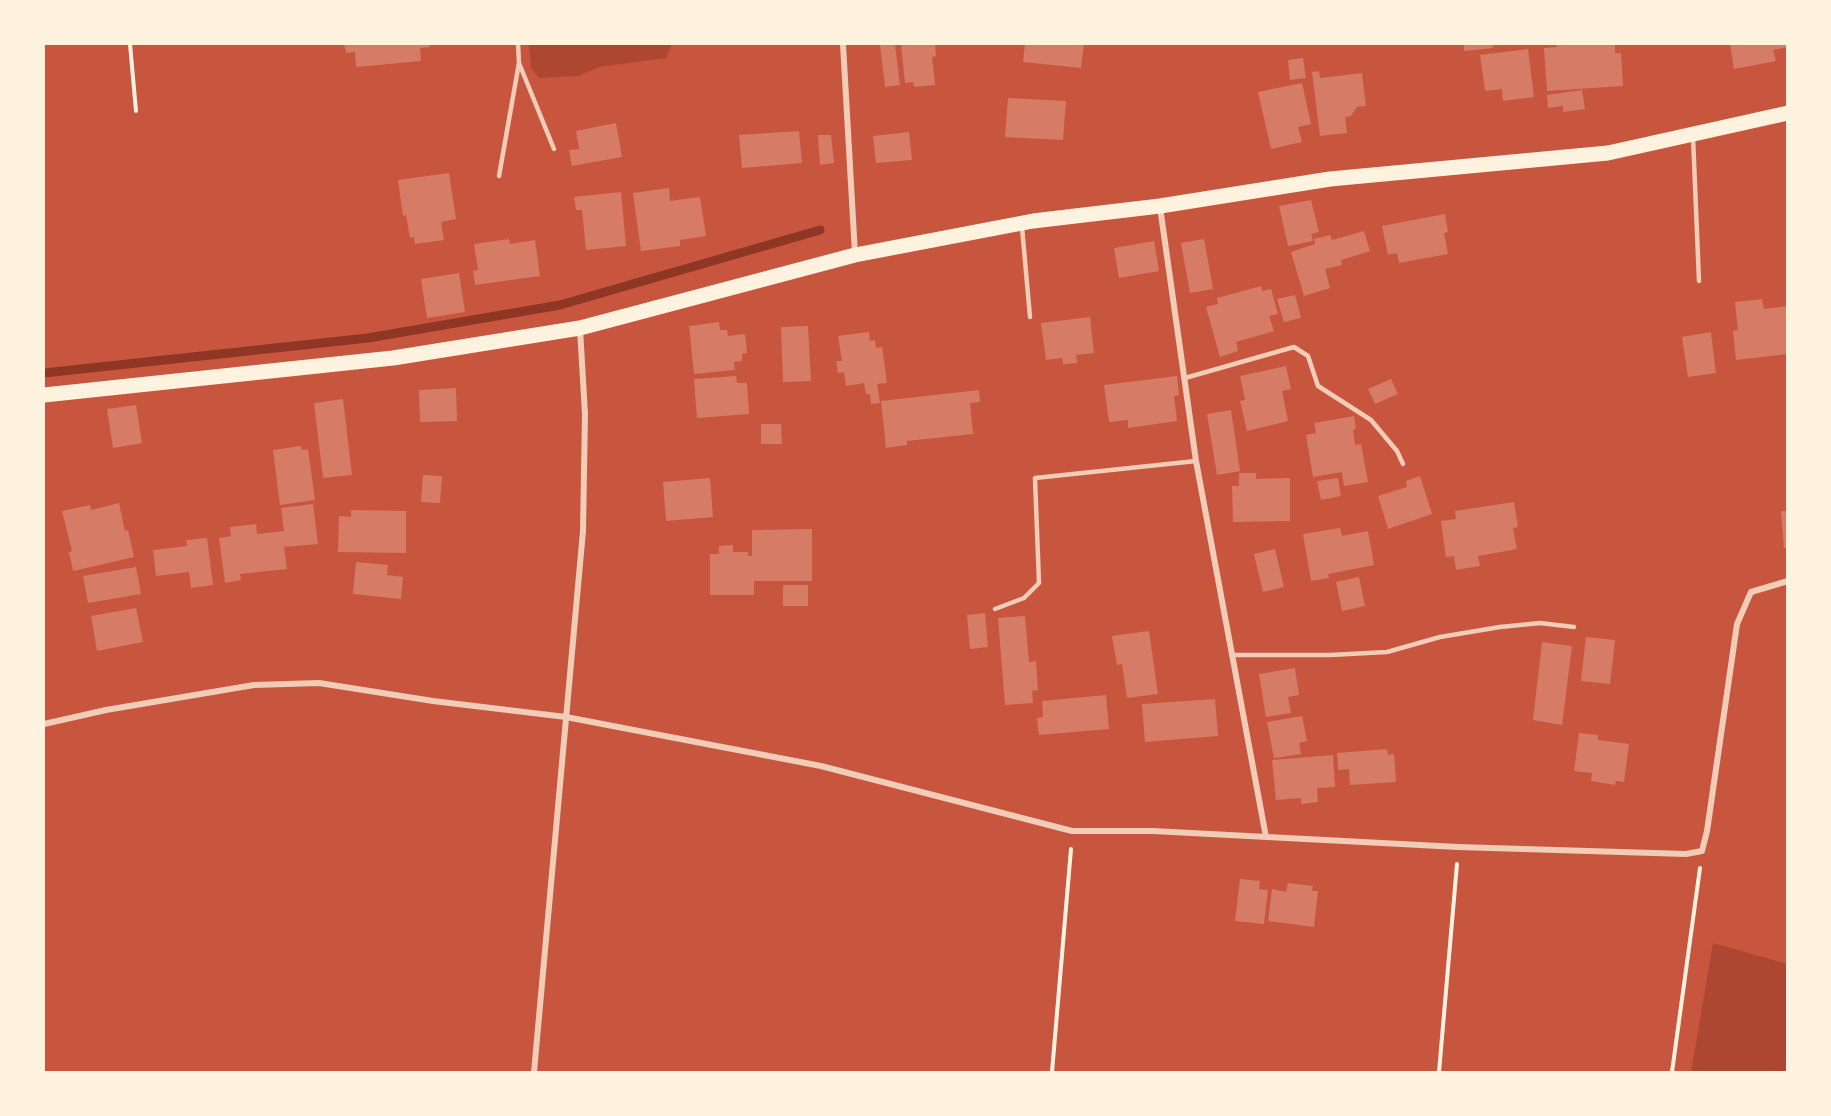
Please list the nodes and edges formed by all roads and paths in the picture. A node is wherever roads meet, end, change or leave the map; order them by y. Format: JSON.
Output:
{"nodes":[{"id":1,"x":130,"y":44,"type":"edge"},
{"id":2,"x":518,"y":44,"type":"edge"},
{"id":3,"x":843,"y":44,"type":"edge"},
{"id":4,"x":519,"y":63,"type":"junction"},
{"id":5,"x":136,"y":111,"type":"dead end"},
{"id":6,"x":1788,"y":113,"type":"edge"},
{"id":7,"x":1693,"y":134,"type":"junction"},
{"id":8,"x":554,"y":149,"type":"dead end"},
{"id":9,"x":499,"y":176,"type":"dead end"},
{"id":10,"x":1160,"y":206,"type":"junction"},
{"id":11,"x":1022,"y":223,"type":"junction"},
{"id":12,"x":855,"y":255,"type":"junction"},
{"id":13,"x":1698,"y":281,"type":"dead end"},
{"id":14,"x":1030,"y":317,"type":"dead end"},
{"id":15,"x":580,"y":328,"type":"junction"},
{"id":16,"x":1185,"y":378,"type":"junction"},
{"id":17,"x":44,"y":395,"type":"edge"},
{"id":18,"x":1196,"y":460,"type":"junction"},
{"id":19,"x":1403,"y":464,"type":"dead end"},
{"id":20,"x":1788,"y":581,"type":"edge"},
{"id":21,"x":995,"y":609,"type":"dead end"},
{"id":22,"x":1574,"y":627,"type":"dead end"},
{"id":23,"x":1234,"y":655,"type":"junction"},
{"id":24,"x":566,"y":717,"type":"junction"},
{"id":25,"x":44,"y":724,"type":"edge"},
{"id":26,"x":1072,"y":831,"type":"junction"},
{"id":27,"x":1266,"y":837,"type":"junction"},
{"id":28,"x":1458,"y":847,"type":"junction"},
{"id":29,"x":1702,"y":851,"type":"junction"},
{"id":30,"x":534,"y":1072,"type":"edge"},
{"id":31,"x":1052,"y":1072,"type":"edge"},
{"id":32,"x":1439,"y":1072,"type":"edge"},
{"id":33,"x":1672,"y":1072,"type":"edge"}],
"edges":[{"from":1,"to":5,"type":"path"},
{"from":2,"to":4,"type":"lane"},
{"from":3,"to":12,"type":"street"},
{"from":4,"to":8,"type":"lane"},
{"from":4,"to":9,"type":"lane"},
{"from":6,"to":7,"type":"main road"},
{"from":7,"to":10,"type":"main road"},
{"from":7,"to":13,"type":"lane"},
{"from":10,"to":11,"type":"main road"},
{"from":10,"to":16,"type":"street"},
{"from":11,"to":12,"type":"main road"},
{"from":11,"to":14,"type":"lane"},
{"from":12,"to":15,"type":"main road"},
{"from":15,"to":17,"type":"main road"},
{"from":15,"to":24,"type":"street"},
{"from":16,"to":18,"type":"street"},
{"from":16,"to":19,"type":"lane"},
{"from":18,"to":21,"type":"lane"},
{"from":18,"to":23,"type":"street"},
{"from":20,"to":29,"type":"street"},
{"from":22,"to":23,"type":"lane"},
{"from":23,"to":27,"type":"street"},
{"from":24,"to":25,"type":"street"},
{"from":24,"to":26,"type":"street"},
{"from":24,"to":30,"type":"street"},
{"from":26,"to":27,"type":"street"},
{"from":26,"to":31,"type":"path"},
{"from":27,"to":28,"type":"street"},
{"from":28,"to":29,"type":"street"},
{"from":28,"to":32,"type":"path"},
{"from":29,"to":33,"type":"path"}]}
